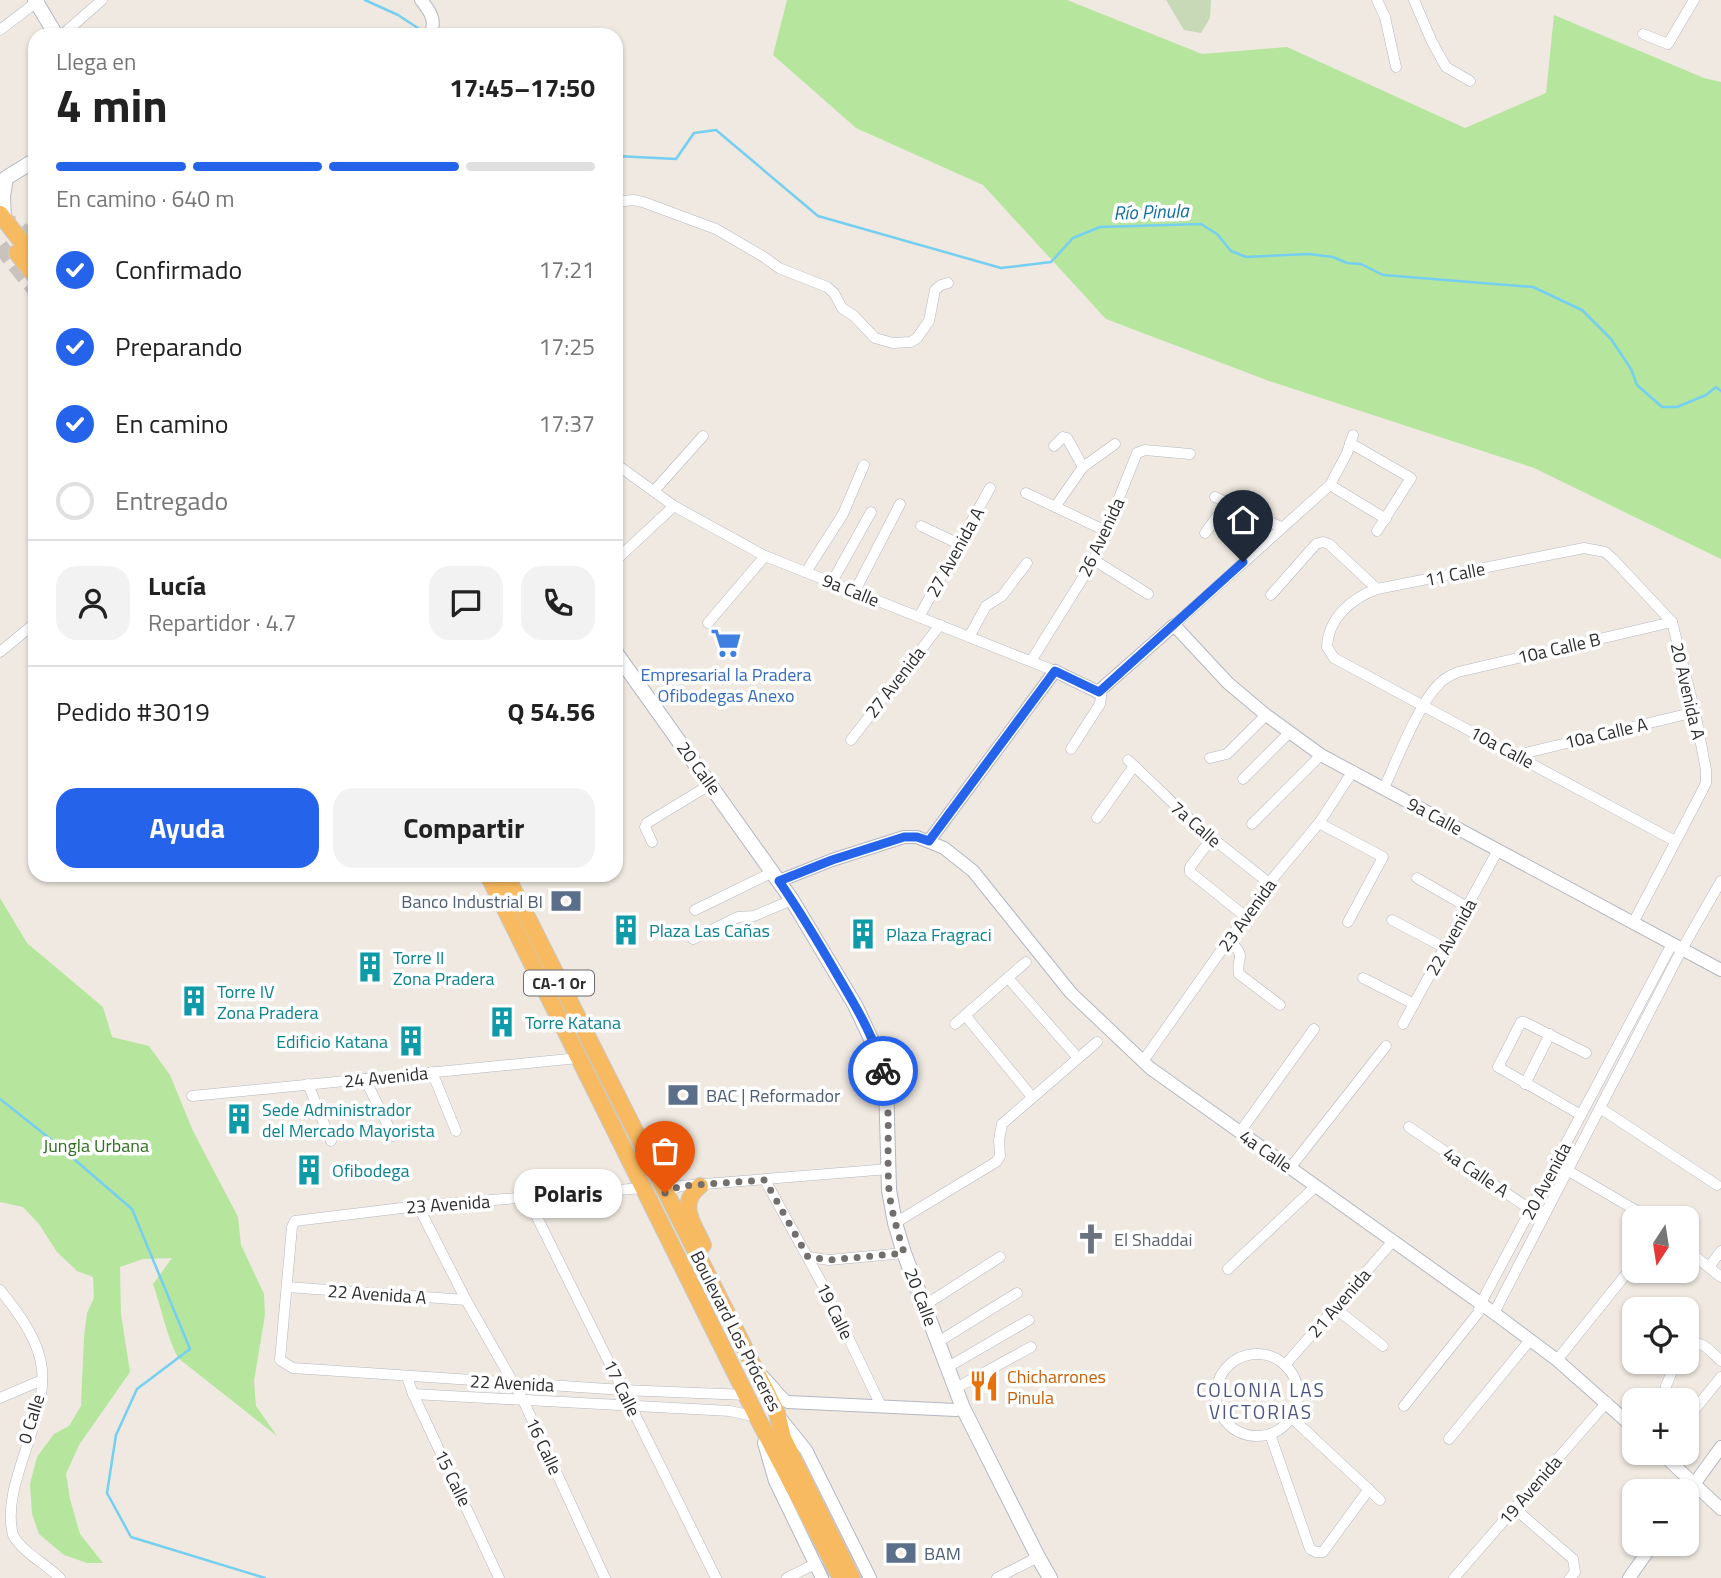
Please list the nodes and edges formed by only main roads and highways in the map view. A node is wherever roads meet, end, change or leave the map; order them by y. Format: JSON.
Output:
{"nodes":[{"id":1,"x":37,"y":1,"type":"edge"},
{"id":2,"x":52,"y":28,"type":"edge"},
{"id":3,"x":28,"y":157,"type":"edge"},
{"id":4,"x":28,"y":165,"type":"edge"},
{"id":5,"x":7,"y":175,"type":"edge"},
{"id":6,"x":1,"y":222,"type":"edge"},
{"id":7,"x":28,"y":251,"type":"edge"},
{"id":8,"x":28,"y":265,"type":"edge"},
{"id":9,"x":623,"y":663,"type":"edge"},
{"id":10,"x":491,"y":882,"type":"edge"},
{"id":11,"x":510,"y":882,"type":"edge"},
{"id":12,"x":700,"y":1186,"type":"road end"},
{"id":13,"x":739,"y":1336,"type":"junction"},
{"id":14,"x":776,"y":1413,"type":"junction"},
{"id":15,"x":759,"y":1421,"type":"junction"},
{"id":16,"x":790,"y":1498,"type":"tunnel mouth"},
{"id":17,"x":827,"y":1507,"type":"tunnel mouth"},
{"id":18,"x":841,"y":1578,"type":"edge"},
{"id":19,"x":852,"y":1578,"type":"edge"},
{"id":20,"x":1050,"y":1578,"type":"edge"}],
"edges":[{"from":1,"to":2,"type":"main road"},
{"from":3,"to":5,"type":"main road"},
{"from":4,"to":5,"type":"main road"},
{"from":5,"to":6,"type":"main road"},
{"from":6,"to":7,"type":"highway"},
{"from":6,"to":8,"type":"highway"},
{"from":9,"to":20,"type":"main road","name":"20 Calle"},
{"from":10,"to":15,"type":"highway","name":"Boulevard Los Próceres","number":"CA-1 Or"},
{"from":11,"to":13,"type":"highway","name":"Boulevard Los Próceres","number":"CA-1 Or"},
{"from":12,"to":13,"type":"highway"},
{"from":13,"to":14,"type":"highway","name":"Boulevard Los Próceres","number":"CA-1 Or"},
{"from":14,"to":17,"type":"highway"},
{"from":14,"to":19,"type":"highway","name":"Boulevard Los Próceres","number":"CA-1 Or"},
{"from":15,"to":16,"type":"highway"},
{"from":15,"to":18,"type":"highway","name":"Boulevard Los Próceres","number":"CA-1 Or"}]}
